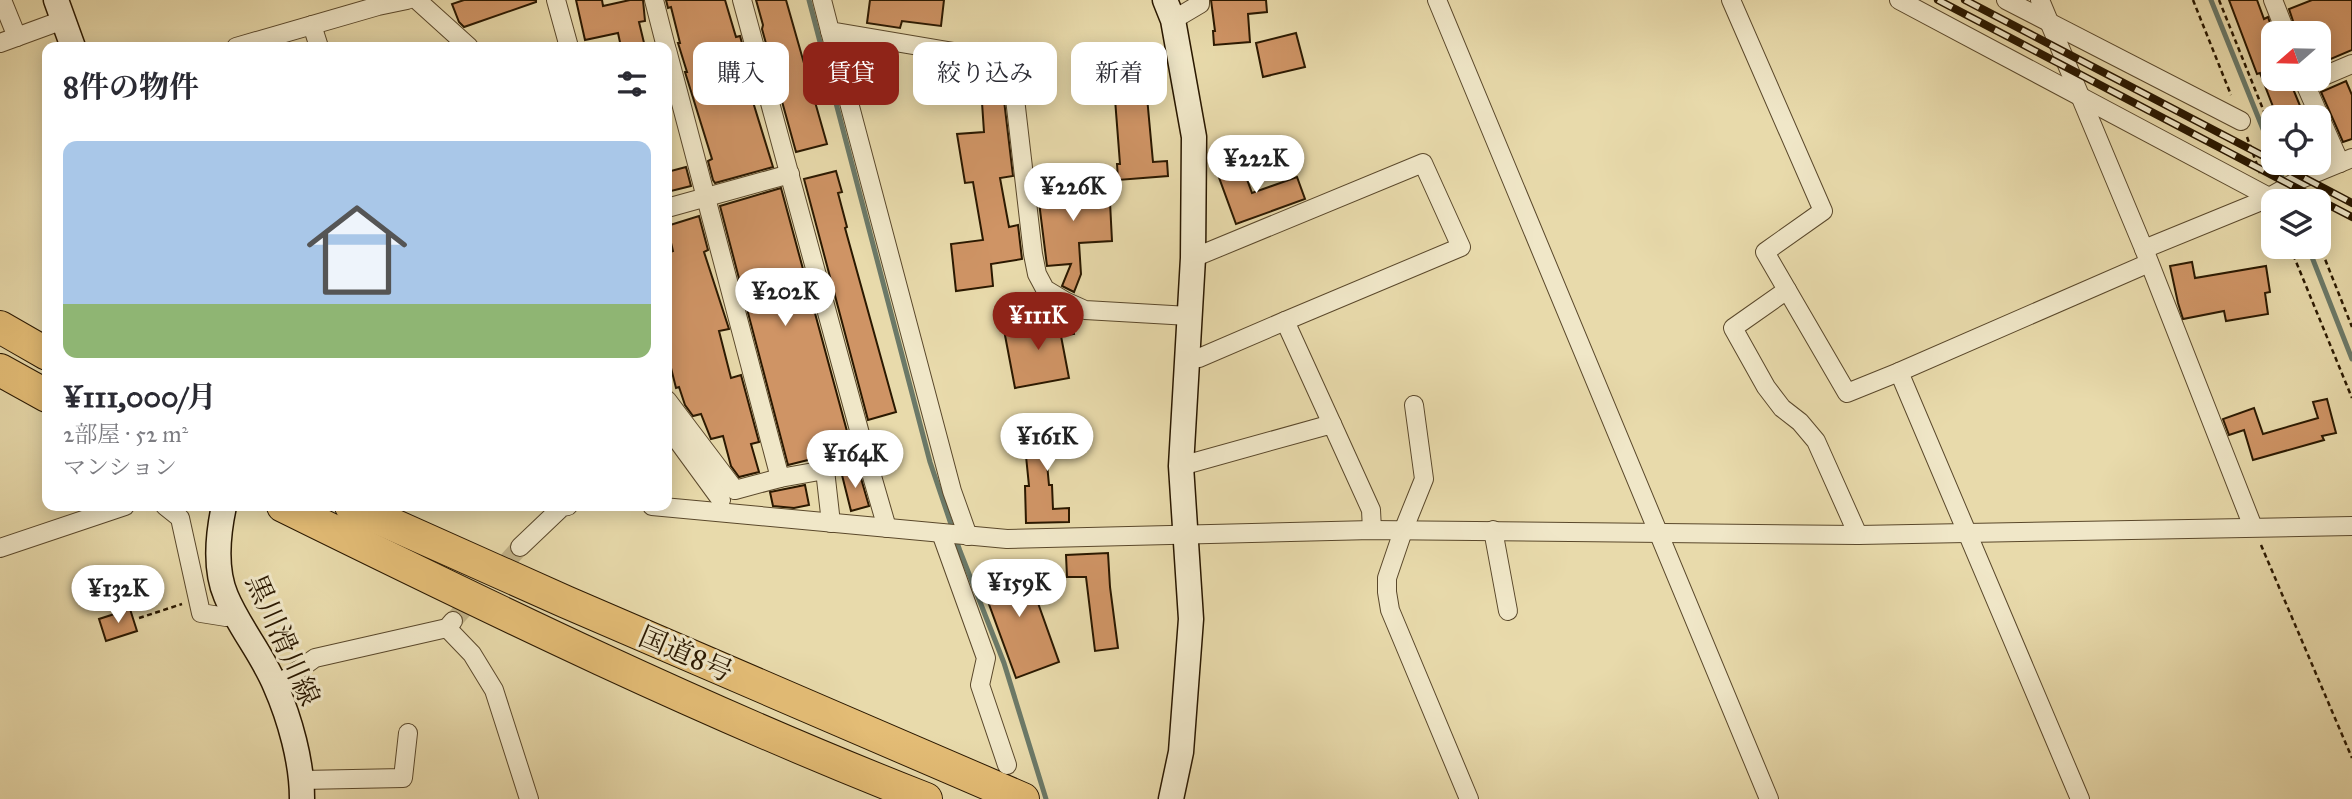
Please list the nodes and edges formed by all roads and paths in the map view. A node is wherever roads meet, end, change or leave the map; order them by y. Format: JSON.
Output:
{"nodes":[{"id":1,"x":2,"y":0,"type":"edge"},
{"id":2,"x":407,"y":0,"type":"edge"},
{"id":3,"x":416,"y":0,"type":"edge"},
{"id":4,"x":556,"y":0,"type":"edge"},
{"id":5,"x":653,"y":0,"type":"edge"},
{"id":6,"x":742,"y":0,"type":"edge"},
{"id":7,"x":822,"y":0,"type":"edge"},
{"id":8,"x":1200,"y":0,"type":"edge"},
{"id":9,"x":1437,"y":0,"type":"edge"},
{"id":10,"x":1731,"y":0,"type":"edge"},
{"id":11,"x":1899,"y":0,"type":"edge"},
{"id":12,"x":2006,"y":0,"type":"edge"},
{"id":13,"x":2040,"y":0,"type":"edge"},
{"id":14,"x":2219,"y":0,"type":"edge"},
{"id":15,"x":2274,"y":1,"type":"edge"},
{"id":16,"x":59,"y":10,"type":"edge"},
{"id":17,"x":1169,"y":10,"type":"edge"},
{"id":18,"x":2282,"y":21,"type":"edge"},
{"id":19,"x":2050,"y":24,"type":"junction"},
{"id":20,"x":312,"y":25,"type":"junction"},
{"id":21,"x":830,"y":31,"type":"junction"},
{"id":22,"x":8,"y":40,"type":"edge"},
{"id":23,"x":70,"y":42,"type":"edge"},
{"id":24,"x":253,"y":42,"type":"edge"},
{"id":25,"x":317,"y":42,"type":"edge"},
{"id":26,"x":463,"y":42,"type":"edge"},
{"id":27,"x":568,"y":42,"type":"edge"},
{"id":28,"x":664,"y":42,"type":"edge"},
{"id":29,"x":2352,"y":64,"type":"edge"},
{"id":30,"x":672,"y":71,"type":"edge"},
{"id":31,"x":2331,"y":72,"type":"edge"},
{"id":32,"x":2316,"y":91,"type":"edge"},
{"id":33,"x":2079,"y":94,"type":"junction"},
{"id":34,"x":2261,"y":105,"type":"edge"},
{"id":35,"x":2241,"y":121,"type":"dead end"},
{"id":36,"x":2346,"y":161,"type":"edge"},
{"id":37,"x":790,"y":174,"type":"junction"},
{"id":38,"x":2283,"y":189,"type":"edge"},
{"id":39,"x":2261,"y":193,"type":"edge"},
{"id":40,"x":706,"y":197,"type":"junction"},
{"id":41,"x":2261,"y":201,"type":"edge"},
{"id":42,"x":672,"y":207,"type":"edge"},
{"id":43,"x":2147,"y":256,"type":"junction"},
{"id":44,"x":1193,"y":258,"type":"junction"},
{"id":45,"x":2295,"y":259,"type":"edge"},
{"id":46,"x":2325,"y":259,"type":"edge"},
{"id":47,"x":1787,"y":290,"type":"junction"},
{"id":48,"x":1189,"y":316,"type":"junction"},
{"id":49,"x":1285,"y":321,"type":"junction"},
{"id":50,"x":0,"y":327,"type":"edge"},
{"id":51,"x":2352,"y":327,"type":"edge"},
{"id":52,"x":42,"y":352,"type":"edge"},
{"id":53,"x":1186,"y":359,"type":"junction"},
{"id":54,"x":0,"y":370,"type":"edge"},
{"id":55,"x":1899,"y":372,"type":"junction"},
{"id":56,"x":42,"y":393,"type":"edge"},
{"id":57,"x":2352,"y":398,"type":"edge"},
{"id":58,"x":1414,"y":405,"type":"dead end"},
{"id":59,"x":672,"y":407,"type":"edge"},
{"id":60,"x":1332,"y":424,"type":"junction"},
{"id":61,"x":672,"y":433,"type":"edge"},
{"id":62,"x":864,"y":452,"type":"junction"},
{"id":63,"x":1181,"y":466,"type":"junction"},
{"id":64,"x":825,"y":470,"type":"junction"},
{"id":65,"x":780,"y":478,"type":"junction"},
{"id":66,"x":720,"y":500,"type":"dead end"},
{"id":67,"x":672,"y":508,"type":"edge"},
{"id":68,"x":110,"y":511,"type":"edge"},
{"id":69,"x":171,"y":511,"type":"edge"},
{"id":70,"x":223,"y":511,"type":"edge"},
{"id":71,"x":293,"y":511,"type":"edge"},
{"id":72,"x":362,"y":511,"type":"edge"},
{"id":73,"x":559,"y":511,"type":"edge"},
{"id":74,"x":831,"y":523,"type":"junction"},
{"id":75,"x":2352,"y":526,"type":"edge"},
{"id":76,"x":2253,"y":527,"type":"junction"},
{"id":77,"x":887,"y":528,"type":"junction"},
{"id":78,"x":1372,"y":530,"type":"junction"},
{"id":79,"x":1493,"y":530,"type":"junction"},
{"id":80,"x":1403,"y":531,"type":"junction"},
{"id":81,"x":1659,"y":532,"type":"junction"},
{"id":82,"x":1967,"y":532,"type":"junction"},
{"id":83,"x":941,"y":533,"type":"junction"},
{"id":84,"x":1187,"y":534,"type":"junction"},
{"id":85,"x":1858,"y":535,"type":"junction"},
{"id":86,"x":968,"y":536,"type":"junction"},
{"id":87,"x":520,"y":547,"type":"tunnel mouth"},
{"id":88,"x":0,"y":548,"type":"edge"},
{"id":89,"x":198,"y":599,"type":"junction"},
{"id":90,"x":1508,"y":611,"type":"dead end"},
{"id":91,"x":236,"y":615,"type":"junction"},
{"id":92,"x":139,"y":618,"type":"dead end"},
{"id":93,"x":276,"y":686,"type":"junction"},
{"id":94,"x":408,"y":733,"type":"dead end"},
{"id":95,"x":2352,"y":758,"type":"edge"},
{"id":96,"x":1007,"y":765,"type":"dead end"},
{"id":97,"x":302,"y":790,"type":"edge"},
{"id":98,"x":529,"y":799,"type":"edge"},
{"id":99,"x":926,"y":799,"type":"edge"},
{"id":100,"x":1023,"y":799,"type":"edge"},
{"id":101,"x":1171,"y":799,"type":"edge"},
{"id":102,"x":1469,"y":799,"type":"edge"},
{"id":103,"x":1769,"y":799,"type":"edge"},
{"id":104,"x":2080,"y":799,"type":"edge"}],
"edges":[{"from":1,"to":22,"type":"street"},
{"from":2,"to":20,"type":"street"},
{"from":3,"to":26,"type":"street"},
{"from":4,"to":27,"type":"street"},
{"from":5,"to":28,"type":"street"},
{"from":6,"to":37,"type":"street"},
{"from":7,"to":21,"type":"street"},
{"from":8,"to":17,"type":"street"},
{"from":9,"to":81,"type":"street"},
{"from":10,"to":47,"type":"street"},
{"from":11,"to":33,"type":"street"},
{"from":12,"to":19,"type":"street"},
{"from":13,"to":19,"type":"street"},
{"from":14,"to":34,"type":"path"},
{"from":15,"to":18,"type":"street"},
{"from":16,"to":22,"type":"street"},
{"from":16,"to":23,"type":"street"},
{"from":17,"to":44,"type":"street"},
{"from":19,"to":33,"type":"street"},
{"from":19,"to":35,"type":"street"},
{"from":20,"to":24,"type":"street"},
{"from":20,"to":25,"type":"street"},
{"from":21,"to":48,"type":"street"},
{"from":21,"to":86,"type":"street"},
{"from":29,"to":31,"type":"street"},
{"from":30,"to":40,"type":"street"},
{"from":32,"to":36,"type":"street"},
{"from":33,"to":39,"type":"street"},
{"from":33,"to":43,"type":"street"},
{"from":36,"to":38,"type":"street"},
{"from":37,"to":40,"type":"street"},
{"from":37,"to":62,"type":"street"},
{"from":40,"to":42,"type":"street"},
{"from":40,"to":65,"type":"street"},
{"from":41,"to":43,"type":"street"},
{"from":43,"to":55,"type":"street"},
{"from":43,"to":76,"type":"street"},
{"from":44,"to":48,"type":"street"},
{"from":44,"to":49,"type":"street"},
{"from":45,"to":57,"type":"path"},
{"from":46,"to":51,"type":"path"},
{"from":47,"to":55,"type":"street"},
{"from":47,"to":85,"type":"street"},
{"from":48,"to":53,"type":"street"},
{"from":49,"to":53,"type":"street"},
{"from":49,"to":60,"type":"street"},
{"from":50,"to":52,"type":"highway"},
{"from":53,"to":63,"type":"street"},
{"from":54,"to":56,"type":"highway"},
{"from":55,"to":82,"type":"street"},
{"from":58,"to":80,"type":"street"},
{"from":59,"to":65,"type":"street"},
{"from":60,"to":63,"type":"street"},
{"from":60,"to":78,"type":"street"},
{"from":61,"to":66,"type":"street"},
{"from":62,"to":64,"type":"street"},
{"from":62,"to":77,"type":"street"},
{"from":63,"to":84,"type":"street"},
{"from":64,"to":65,"type":"street"},
{"from":64,"to":74,"type":"street"},
{"from":67,"to":74,"type":"street"},
{"from":68,"to":88,"type":"street"},
{"from":69,"to":89,"type":"street"},
{"from":70,"to":91,"type":"street","name":"黒川滑川線"},
{"from":71,"to":99,"type":"highway","name":"国道8号"},
{"from":72,"to":100,"type":"highway","name":"国道8号"},
{"from":73,"to":87,"type":"street"},
{"from":74,"to":77,"type":"street"},
{"from":75,"to":76,"type":"street"},
{"from":76,"to":82,"type":"street"},
{"from":76,"to":95,"type":"path"},
{"from":77,"to":83,"type":"street"},
{"from":78,"to":80,"type":"street"},
{"from":78,"to":84,"type":"street"},
{"from":79,"to":80,"type":"street"},
{"from":79,"to":81,"type":"street"},
{"from":79,"to":90,"type":"street"},
{"from":80,"to":102,"type":"street"},
{"from":81,"to":85,"type":"street"},
{"from":81,"to":103,"type":"street"},
{"from":82,"to":85,"type":"street"},
{"from":82,"to":104,"type":"street"},
{"from":83,"to":86,"type":"street"},
{"from":83,"to":96,"type":"street"},
{"from":84,"to":86,"type":"street"},
{"from":84,"to":101,"type":"street"},
{"from":89,"to":91,"type":"street"},
{"from":89,"to":92,"type":"path"},
{"from":91,"to":93,"type":"street","name":"黒川滑川線"},
{"from":93,"to":97,"type":"street","name":"黒川滑川線"},
{"from":93,"to":98,"type":"street"},
{"from":94,"to":97,"type":"street"}]}
